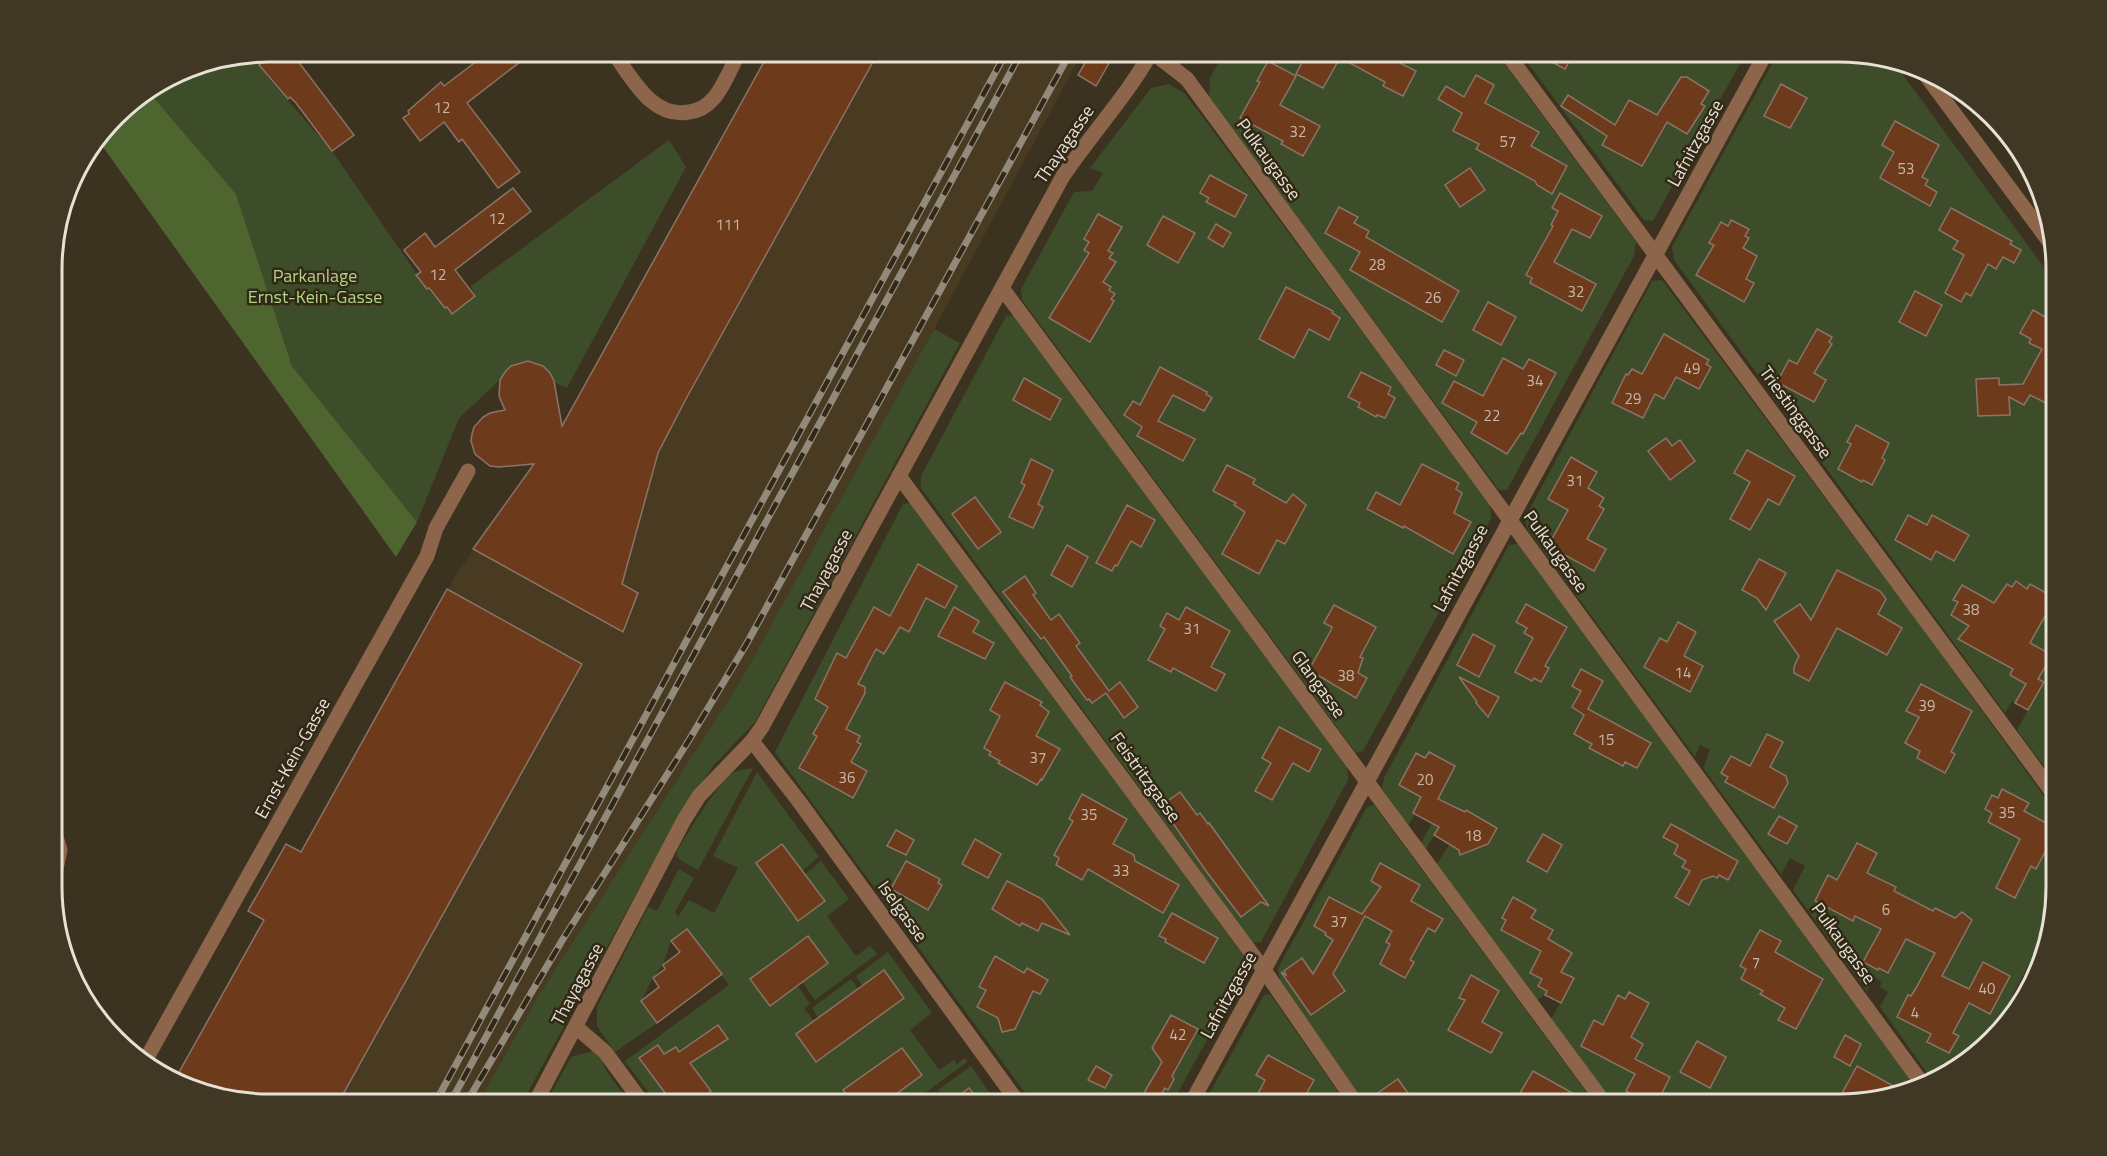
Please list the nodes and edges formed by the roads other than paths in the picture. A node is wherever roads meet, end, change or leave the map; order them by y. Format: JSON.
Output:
{"nodes":[{"id":1,"x":620,"y":62,"type":"edge"},
{"id":2,"x":734,"y":62,"type":"edge"},
{"id":3,"x":1145,"y":62,"type":"edge"},
{"id":4,"x":1166,"y":62,"type":"edge"},
{"id":5,"x":1513,"y":62,"type":"edge"},
{"id":6,"x":1761,"y":62,"type":"edge"},
{"id":7,"x":1933,"y":84,"type":"edge"},
{"id":8,"x":2042,"y":232,"type":"edge"},
{"id":9,"x":1656,"y":256,"type":"junction"},
{"id":10,"x":1002,"y":288,"type":"junction"},
{"id":11,"x":468,"y":471,"type":"dead end"},
{"id":12,"x":899,"y":476,"type":"junction"},
{"id":13,"x":1509,"y":520,"type":"junction"},
{"id":14,"x":752,"y":741,"type":"junction"},
{"id":15,"x":1367,"y":782,"type":"junction"},
{"id":16,"x":2046,"y":783,"type":"edge"},
{"id":17,"x":1264,"y":970,"type":"junction"},
{"id":18,"x":576,"y":1027,"type":"junction"},
{"id":19,"x":148,"y":1056,"type":"edge"},
{"id":20,"x":1918,"y":1078,"type":"edge"},
{"id":21,"x":540,"y":1094,"type":"edge"},
{"id":22,"x":636,"y":1094,"type":"edge"},
{"id":23,"x":1012,"y":1094,"type":"edge"},
{"id":24,"x":1196,"y":1094,"type":"edge"},
{"id":25,"x":1349,"y":1094,"type":"edge"},
{"id":26,"x":1598,"y":1094,"type":"edge"}],
"edges":[{"from":1,"to":2,"type":"street"},
{"from":3,"to":10,"type":"street","name":"Thayagasse"},
{"from":4,"to":13,"type":"street","name":"Pulkaugasse"},
{"from":5,"to":9,"type":"street","name":"Triestinggasse"},
{"from":6,"to":9,"type":"street","name":"Lafnitzgasse"},
{"from":7,"to":8,"type":"street"},
{"from":9,"to":13,"type":"street","name":"Lafnitzgasse"},
{"from":9,"to":16,"type":"street","name":"Triestinggasse"},
{"from":10,"to":12,"type":"street","name":"Thayagasse"},
{"from":10,"to":15,"type":"street","name":"Glangasse"},
{"from":11,"to":19,"type":"street","name":"Ernst-Kein-Gasse"},
{"from":12,"to":14,"type":"street","name":"Thayagasse"},
{"from":12,"to":17,"type":"street","name":"Feistritzgasse"},
{"from":13,"to":15,"type":"street","name":"Lafnitzgasse"},
{"from":13,"to":20,"type":"street","name":"Pulkaugasse"},
{"from":14,"to":18,"type":"street","name":"Thayagasse"},
{"from":14,"to":23,"type":"street","name":"Iselgasse"},
{"from":15,"to":17,"type":"street","name":"Lafnitzgasse"},
{"from":15,"to":26,"type":"street","name":"Glangasse"},
{"from":17,"to":24,"type":"street","name":"Lafnitzgasse"},
{"from":17,"to":25,"type":"street","name":"Feistritzgasse"},
{"from":18,"to":21,"type":"street","name":"Thayagasse"},
{"from":18,"to":22,"type":"street"}]}
